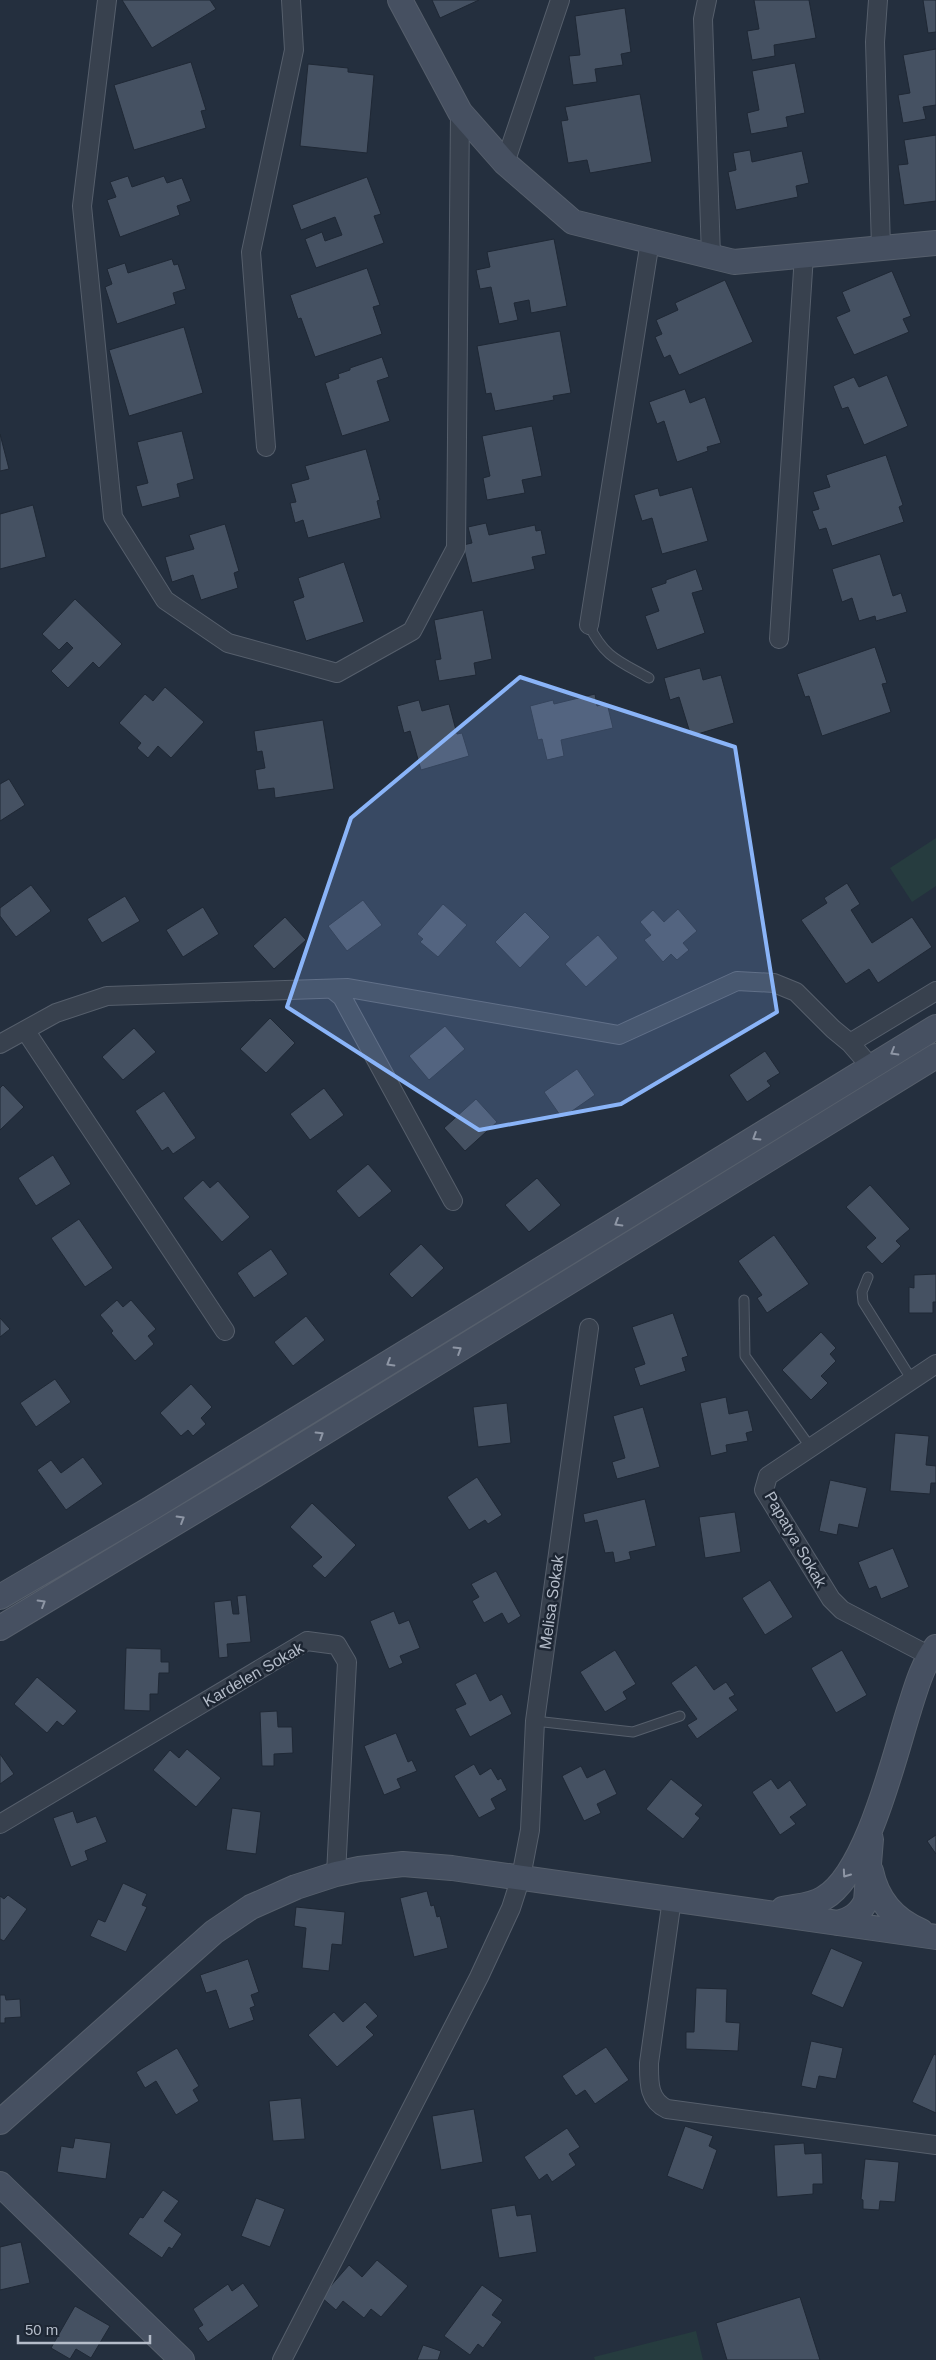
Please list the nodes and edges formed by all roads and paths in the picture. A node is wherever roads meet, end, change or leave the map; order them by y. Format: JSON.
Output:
{"nodes":[{"id":1,"x":107,"y":0,"type":"edge"},
{"id":2,"x":291,"y":0,"type":"edge"},
{"id":3,"x":400,"y":0,"type":"edge"},
{"id":4,"x":560,"y":0,"type":"edge"},
{"id":5,"x":707,"y":0,"type":"edge"},
{"id":6,"x":878,"y":0,"type":"edge"},
{"id":7,"x":460,"y":112,"type":"junction"},
{"id":8,"x":505,"y":162,"type":"junction"},
{"id":9,"x":650,"y":241,"type":"junction"},
{"id":10,"x":936,"y":243,"type":"edge"},
{"id":11,"x":880,"y":248,"type":"junction"},
{"id":12,"x":804,"y":255,"type":"junction"},
{"id":13,"x":711,"y":256,"type":"junction"},
{"id":14,"x":266,"y":447,"type":"dead end"},
{"id":15,"x":589,"y":625,"type":"joint"},
{"id":16,"x":778,"y":638,"type":"dead end"},
{"id":17,"x":649,"y":678,"type":"dead end"},
{"id":18,"x":332,"y":989,"type":"junction"},
{"id":19,"x":936,"y":991,"type":"edge"},
{"id":20,"x":936,"y":1027,"type":"edge"},
{"id":21,"x":25,"y":1030,"type":"junction"},
{"id":22,"x":850,"y":1043,"type":"junction"},
{"id":23,"x":0,"y":1044,"type":"edge"},
{"id":24,"x":936,"y":1056,"type":"edge"},
{"id":25,"x":870,"y":1066,"type":"junction"},
{"id":26,"x":453,"y":1201,"type":"dead end"},
{"id":27,"x":868,"y":1277,"type":"dead end"},
{"id":28,"x":744,"y":1300,"type":"dead end"},
{"id":29,"x":589,"y":1328,"type":"dead end"},
{"id":30,"x":225,"y":1331,"type":"dead end"},
{"id":31,"x":936,"y":1364,"type":"edge"},
{"id":32,"x":912,"y":1380,"type":"junction"},
{"id":33,"x":811,"y":1448,"type":"junction"},
{"id":34,"x":0,"y":1597,"type":"edge"},
{"id":35,"x":0,"y":1628,"type":"edge"},
{"id":36,"x":933,"y":1652,"type":"edge"},
{"id":37,"x":680,"y":1716,"type":"dead end"},
{"id":38,"x":535,"y":1722,"type":"junction"},
{"id":39,"x":875,"y":1815,"type":"junction"},
{"id":40,"x":0,"y":1824,"type":"edge"},
{"id":41,"x":870,"y":1864,"type":"junction"},
{"id":42,"x":336,"y":1874,"type":"junction"},
{"id":43,"x":521,"y":1877,"type":"junction"},
{"id":44,"x":672,"y":1900,"type":"junction"},
{"id":45,"x":764,"y":1912,"type":"junction"},
{"id":46,"x":837,"y":1923,"type":"junction"},
{"id":47,"x":935,"y":1936,"type":"edge"},
{"id":48,"x":0,"y":2122,"type":"edge"},
{"id":49,"x":936,"y":2145,"type":"edge"},
{"id":50,"x":0,"y":2184,"type":"edge"},
{"id":51,"x":182,"y":2360,"type":"edge"},
{"id":52,"x":282,"y":2360,"type":"edge"}],
"edges":[{"from":1,"to":7,"type":"street"},
{"from":2,"to":14,"type":"street"},
{"from":3,"to":7,"type":"street"},
{"from":4,"to":8,"type":"street"},
{"from":5,"to":13,"type":"street"},
{"from":6,"to":11,"type":"street"},
{"from":7,"to":8,"type":"street"},
{"from":8,"to":9,"type":"street"},
{"from":9,"to":13,"type":"street"},
{"from":9,"to":15,"type":"street"},
{"from":10,"to":11,"type":"street"},
{"from":11,"to":12,"type":"street"},
{"from":12,"to":13,"type":"street"},
{"from":12,"to":16,"type":"street"},
{"from":15,"to":17,"type":"lane"},
{"from":18,"to":21,"type":"street"},
{"from":18,"to":22,"type":"street"},
{"from":18,"to":26,"type":"street"},
{"from":19,"to":22,"type":"street"},
{"from":20,"to":25,"type":"street","one_way":true},
{"from":21,"to":23,"type":"street"},
{"from":21,"to":30,"type":"street"},
{"from":22,"to":25,"type":"street"},
{"from":35,"to":24,"type":"street","one_way":true},
{"from":25,"to":34,"type":"street","one_way":true},
{"from":27,"to":32,"type":"lane"},
{"from":28,"to":33,"type":"lane"},
{"from":29,"to":38,"type":"street","name":"Melisa Sokak"},
{"from":31,"to":32,"type":"street","name":"Papatya Sokak"},
{"from":32,"to":33,"type":"street","name":"Papatya Sokak"},
{"from":33,"to":36,"type":"street","name":"Papatya Sokak"},
{"from":36,"to":39,"type":"street"},
{"from":37,"to":38,"type":"lane"},
{"from":38,"to":43,"type":"street","name":"Melisa Sokak"},
{"from":39,"to":41,"type":"street"},
{"from":39,"to":45,"type":"street","one_way":true},
{"from":40,"to":42,"type":"street","name":"Kardelen Sokak"},
{"from":41,"to":46,"type":"street"},
{"from":41,"to":47,"type":"street"},
{"from":42,"to":43,"type":"street"},
{"from":42,"to":48,"type":"street"},
{"from":43,"to":44,"type":"street"},
{"from":43,"to":52,"type":"street","name":"Melisa Sokak"},
{"from":44,"to":45,"type":"street"},
{"from":44,"to":49,"type":"street"},
{"from":45,"to":46,"type":"street"},
{"from":46,"to":47,"type":"street"},
{"from":50,"to":51,"type":"street"}]}
